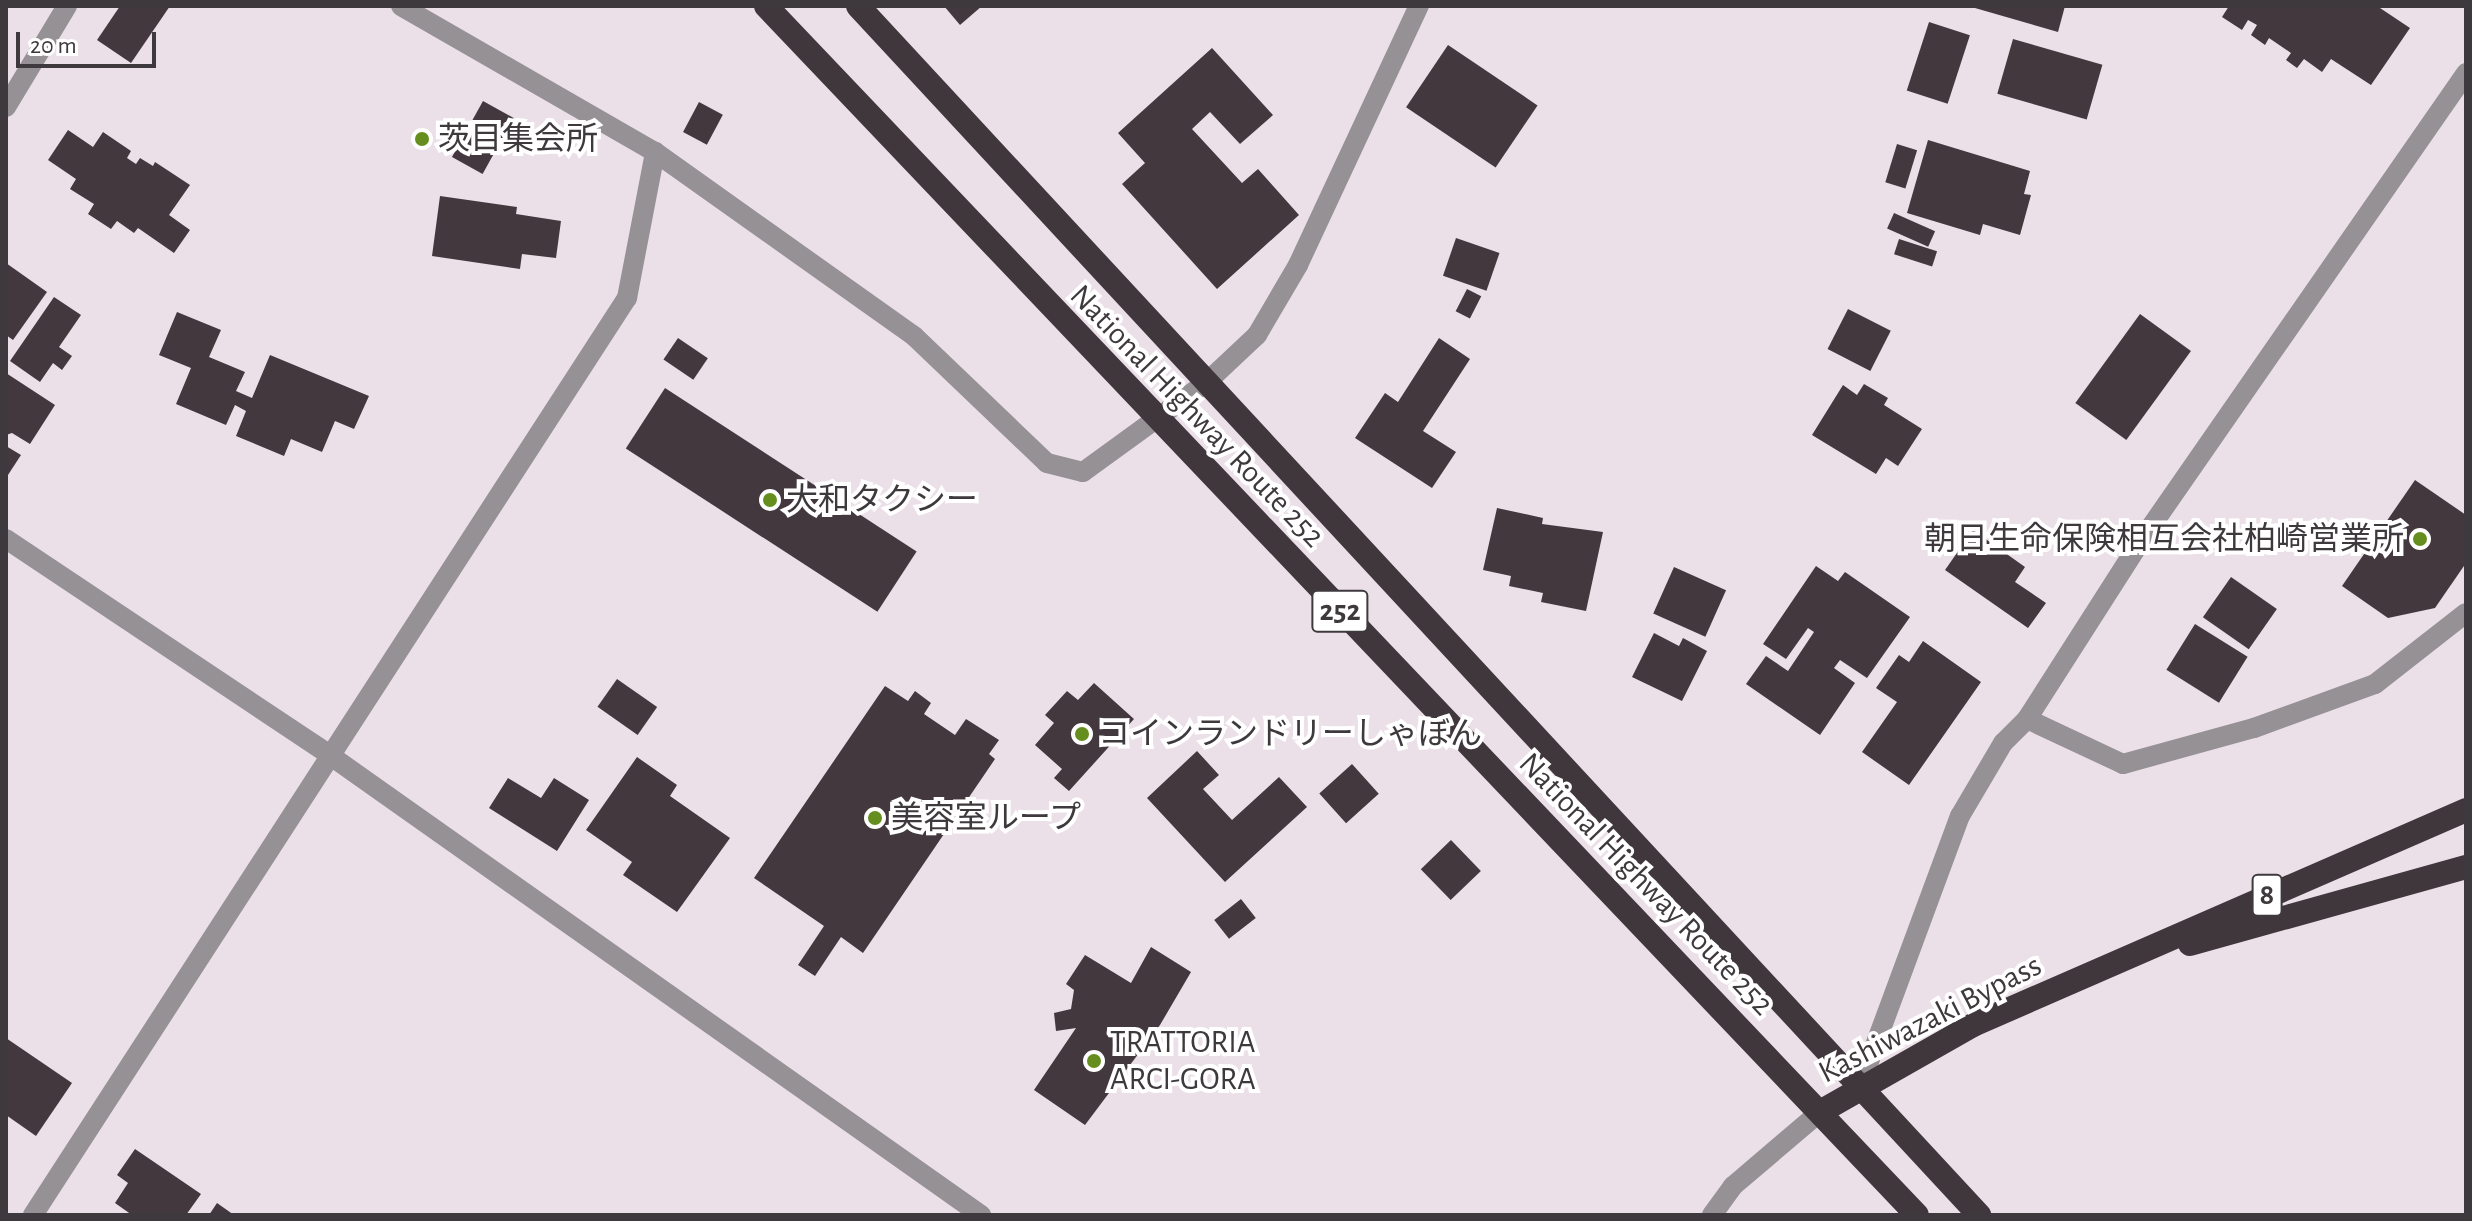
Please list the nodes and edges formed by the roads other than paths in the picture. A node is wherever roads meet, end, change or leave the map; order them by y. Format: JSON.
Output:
{"nodes":[{"id":1,"x":67,"y":6,"type":"edge"},
{"id":2,"x":401,"y":6,"type":"edge"},
{"id":3,"x":766,"y":6,"type":"edge"},
{"id":4,"x":858,"y":6,"type":"edge"},
{"id":5,"x":1419,"y":6,"type":"edge"},
{"id":6,"x":2466,"y":73,"type":"edge"},
{"id":7,"x":6,"y":107,"type":"edge"},
{"id":8,"x":655,"y":152,"type":"junction"},
{"id":9,"x":1207,"y":382,"type":"junction"},
{"id":10,"x":1157,"y":421,"type":"junction"},
{"id":11,"x":6,"y":539,"type":"edge"},
{"id":12,"x":2466,"y":613,"type":"edge"},
{"id":13,"x":2027,"y":719,"type":"junction"},
{"id":14,"x":331,"y":756,"type":"junction"},
{"id":15,"x":2466,"y":810,"type":"edge"},
{"id":16,"x":2466,"y":867,"type":"edge"},
{"id":17,"x":2069,"y":982,"type":"junction"},
{"id":18,"x":1860,"y":1086,"type":"junction"},
{"id":19,"x":1820,"y":1112,"type":"junction"},
{"id":20,"x":33,"y":1215,"type":"edge"},
{"id":21,"x":981,"y":1215,"type":"edge"},
{"id":22,"x":1712,"y":1215,"type":"edge"},
{"id":23,"x":1917,"y":1215,"type":"edge"},
{"id":24,"x":1979,"y":1215,"type":"edge"}],
"edges":[{"from":1,"to":7,"type":"street"},
{"from":2,"to":8,"type":"street"},
{"from":3,"to":10,"type":"highway","name":"National Highway Route 252","number":"252"},
{"from":4,"to":9,"type":"highway","name":"National Highway Route 252","number":"252"},
{"from":5,"to":9,"type":"street"},
{"from":6,"to":13,"type":"street"},
{"from":8,"to":10,"type":"street"},
{"from":8,"to":14,"type":"street"},
{"from":9,"to":10,"type":"street"},
{"from":9,"to":18,"type":"highway","name":"National Highway Route 252","number":"252"},
{"from":10,"to":19,"type":"highway","name":"National Highway Route 252","number":"252"},
{"from":11,"to":14,"type":"street"},
{"from":12,"to":13,"type":"street"},
{"from":13,"to":18,"type":"street"},
{"from":14,"to":20,"type":"street"},
{"from":14,"to":21,"type":"street"},
{"from":15,"to":17,"type":"highway","name":"Kashiwazaki Bypass","number":"8"},
{"from":16,"to":17,"type":"highway","name":"Kashiwazaki Bypass","number":"8"},
{"from":17,"to":18,"type":"highway","name":"Kashiwazaki Bypass","number":"8"},
{"from":18,"to":19,"type":"highway","name":"Kashiwazaki Bypass","number":"8"},
{"from":18,"to":24,"type":"highway","name":"National Highway Route 252","number":"252"},
{"from":19,"to":22,"type":"street"},
{"from":19,"to":23,"type":"highway","name":"National Highway Route 252","number":"252"}]}
